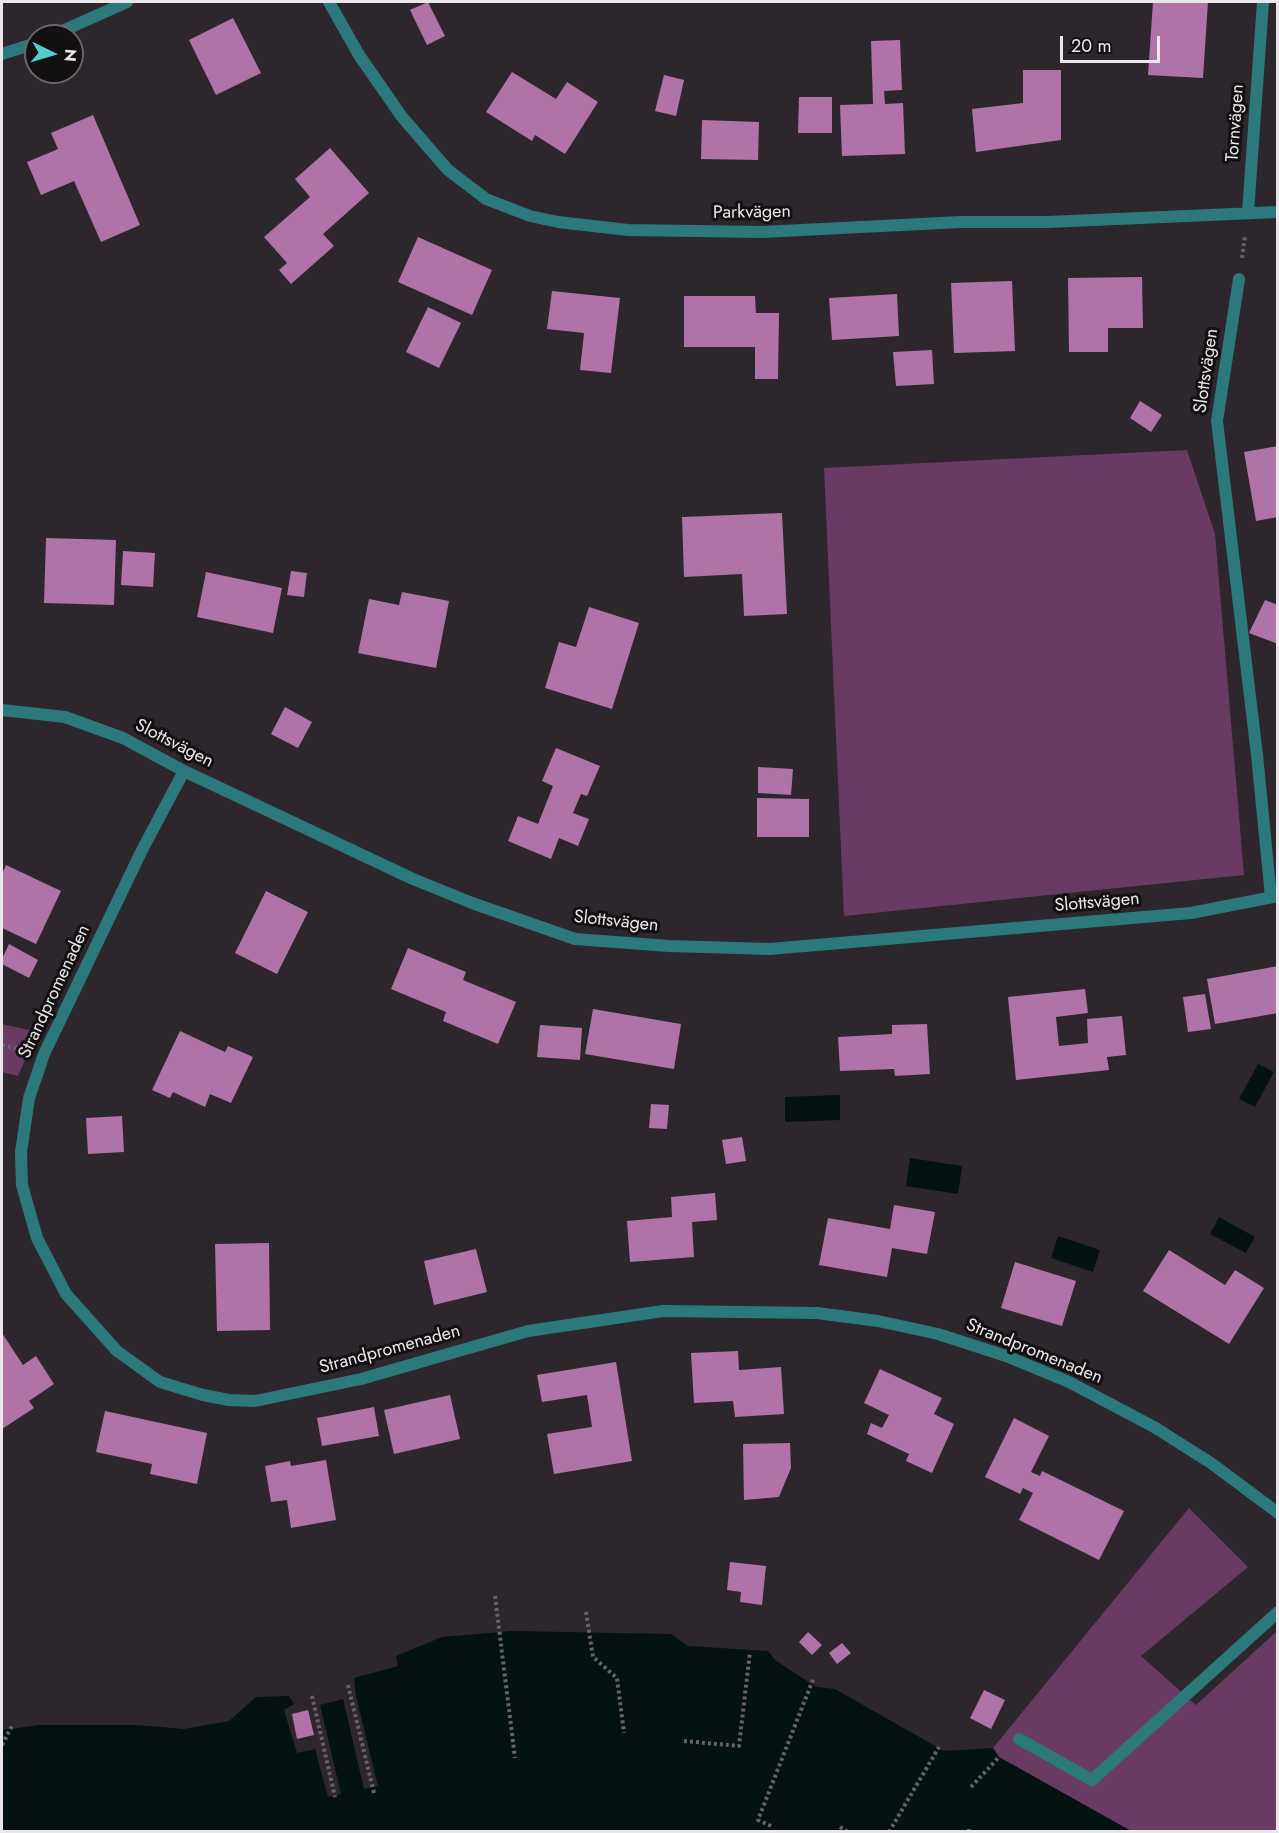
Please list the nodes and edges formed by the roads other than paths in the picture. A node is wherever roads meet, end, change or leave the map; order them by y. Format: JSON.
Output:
{"nodes":[{"id":1,"x":127,"y":2,"type":"edge"},
{"id":2,"x":329,"y":2,"type":"edge"},
{"id":3,"x":1263,"y":2,"type":"edge"},
{"id":4,"x":78,"y":24,"type":"edge"},
{"id":5,"x":24,"y":47,"type":"edge"},
{"id":6,"x":2,"y":54,"type":"edge"},
{"id":7,"x":1248,"y":212,"type":"junction"},
{"id":8,"x":1278,"y":212,"type":"edge"},
{"id":9,"x":1239,"y":279,"type":"road end"},
{"id":10,"x":2,"y":710,"type":"edge"},
{"id":11,"x":184,"y":771,"type":"junction"},
{"id":12,"x":1274,"y":897,"type":"edge"},
{"id":13,"x":1278,"y":1513,"type":"edge"},
{"id":14,"x":1278,"y":1612,"type":"edge"},
{"id":15,"x":1019,"y":1739,"type":"dead end"}],
"edges":[{"from":1,"to":4,"type":"street"},
{"from":2,"to":7,"type":"street","name":"Parkvägen"},
{"from":3,"to":7,"type":"street","name":"Tornvägen"},
{"from":5,"to":6,"type":"street"},
{"from":7,"to":8,"type":"street","name":"Parkvägen"},
{"from":9,"to":12,"type":"street","name":"Slottsvägen"},
{"from":10,"to":11,"type":"street","name":"Slottsvägen"},
{"from":11,"to":12,"type":"street","name":"Slottsvägen"},
{"from":11,"to":13,"type":"street","name":"Strandpromenaden"},
{"from":14,"to":15,"type":"street"}]}
